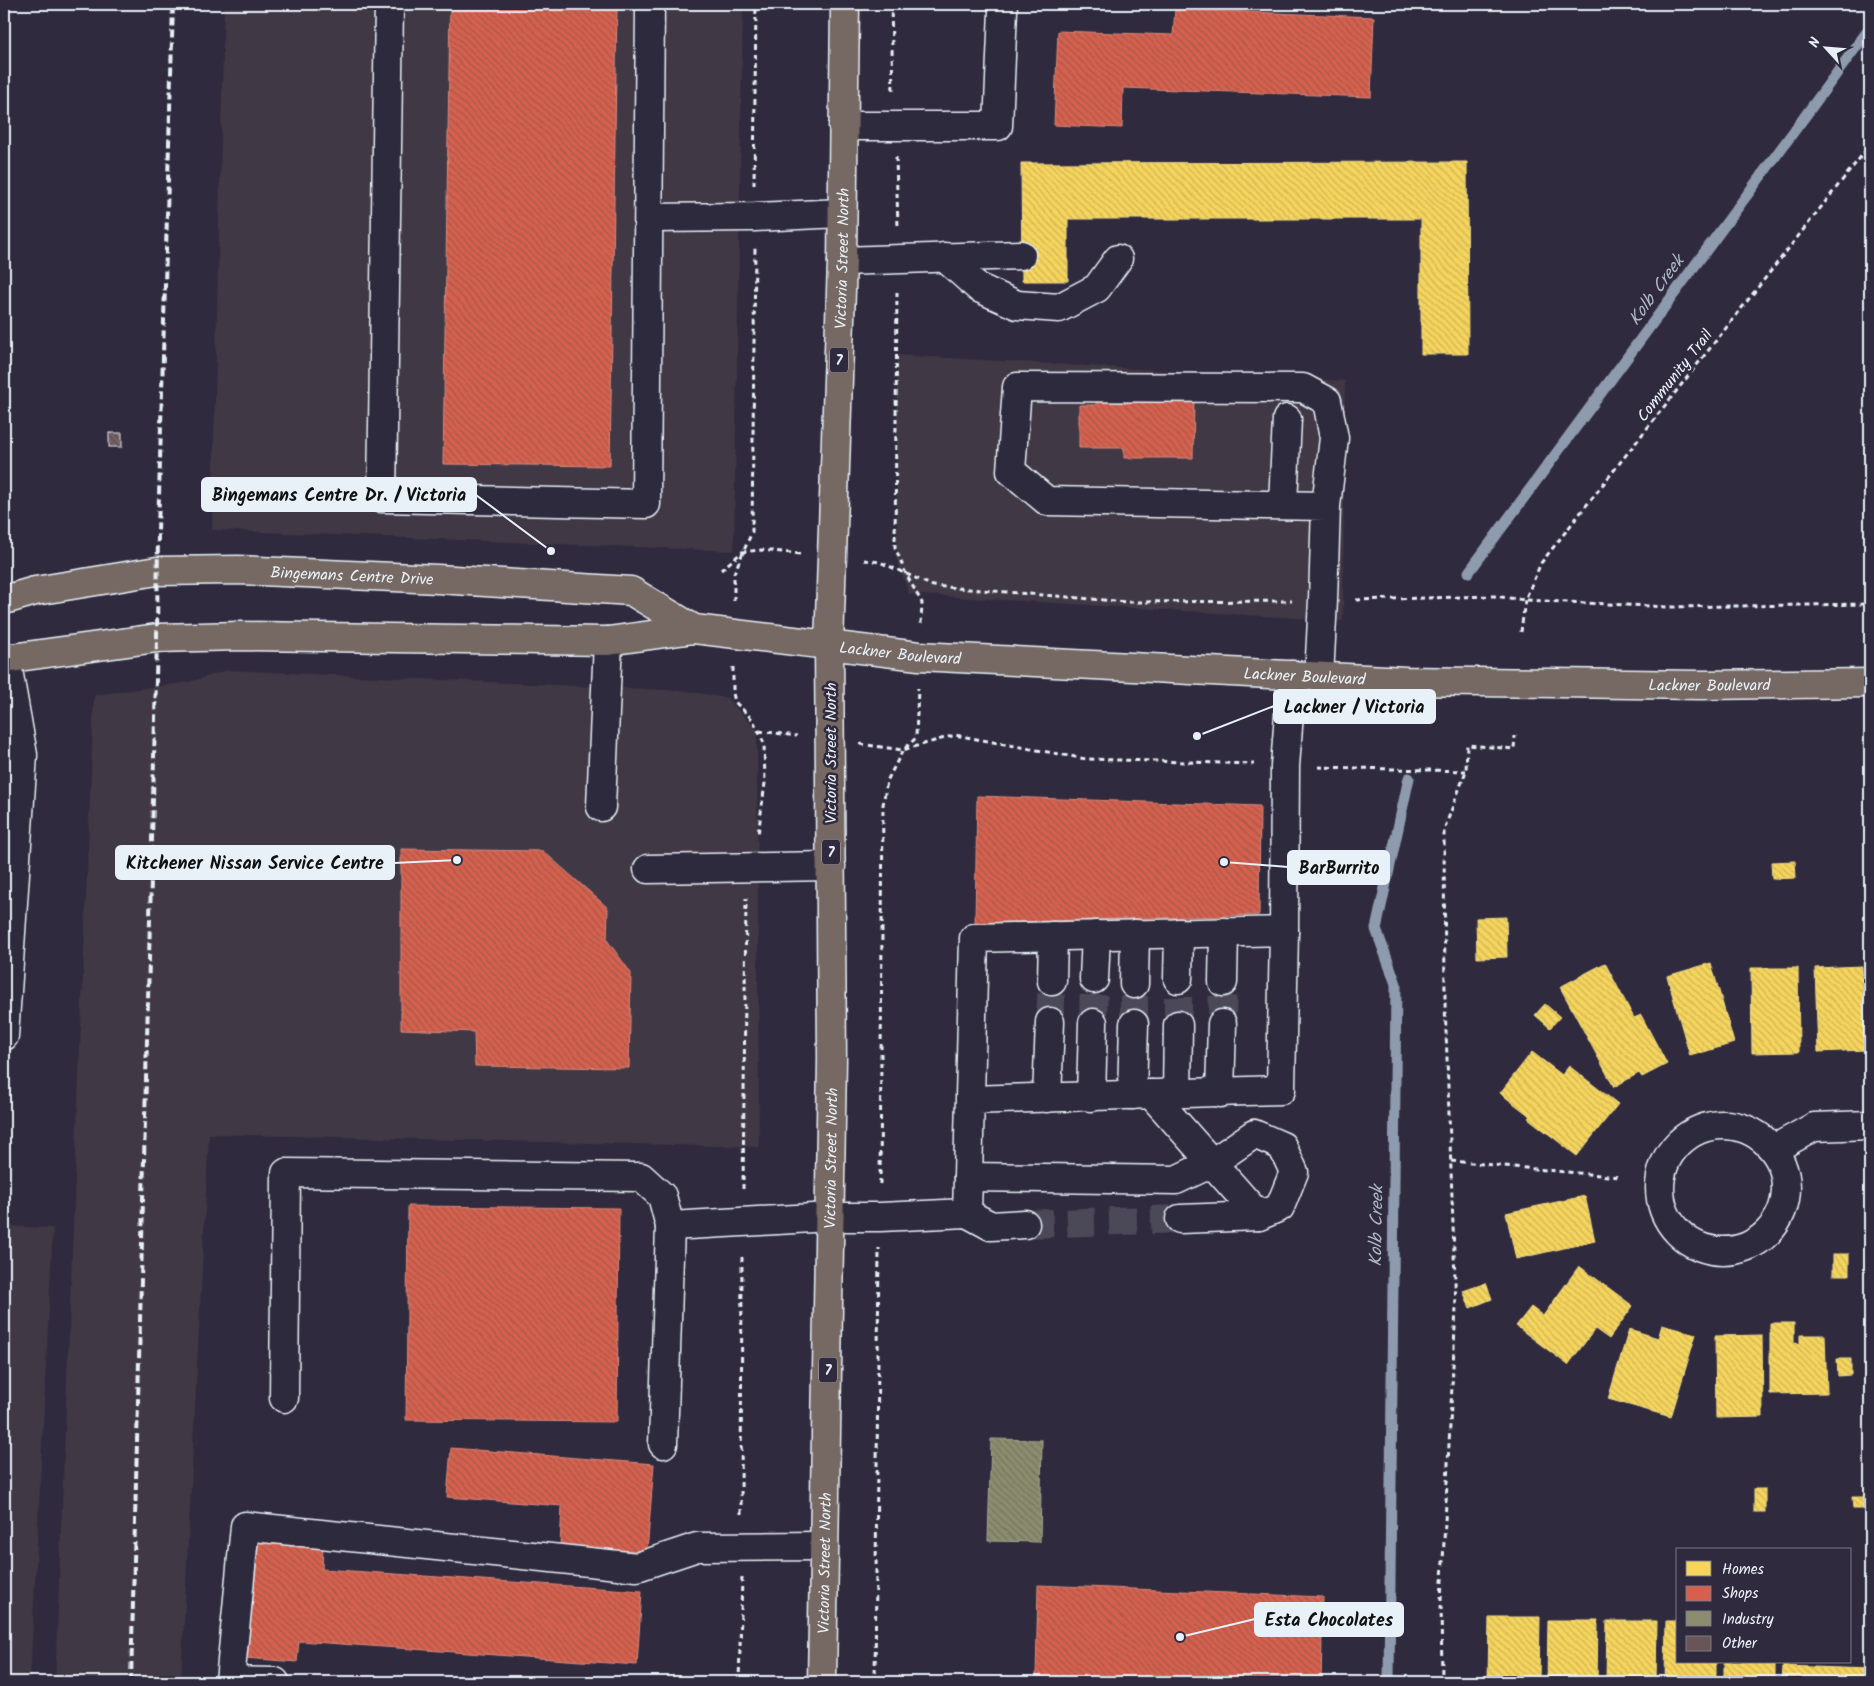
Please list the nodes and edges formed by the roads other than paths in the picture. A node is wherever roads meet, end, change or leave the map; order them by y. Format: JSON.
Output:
{"nodes":[{"id":1,"x":389,"y":4,"type":"edge"},
{"id":2,"x":650,"y":4,"type":"edge"},
{"id":3,"x":845,"y":4,"type":"edge"},
{"id":4,"x":1003,"y":10,"type":"dead end"},
{"id":5,"x":843,"y":126,"type":"junction"},
{"id":6,"x":842,"y":213,"type":"junction"},
{"id":7,"x":649,"y":218,"type":"junction"},
{"id":8,"x":1021,"y":255,"type":"dead end"},
{"id":9,"x":944,"y":257,"type":"junction"},
{"id":10,"x":1118,"y":259,"type":"dead end"},
{"id":11,"x":842,"y":261,"type":"junction"},
{"id":12,"x":1287,"y":418,"type":"dead end"},
{"id":13,"x":1283,"y":504,"type":"junction"},
{"id":14,"x":1326,"y":506,"type":"junction"},
{"id":15,"x":4,"y":600,"type":"edge"},
{"id":16,"x":694,"y":629,"type":"junction"},
{"id":17,"x":608,"y":641,"type":"junction"},
{"id":18,"x":829,"y":645,"type":"junction"},
{"id":19,"x":5,"y":659,"type":"edge"},
{"id":20,"x":1292,"y":675,"type":"junction"},
{"id":21,"x":1319,"y":677,"type":"junction"},
{"id":22,"x":1870,"y":683,"type":"edge"},
{"id":23,"x":602,"y":808,"type":"dead end"},
{"id":24,"x":831,"y":866,"type":"junction"},
{"id":25,"x":648,"y":869,"type":"dead end"},
{"id":26,"x":1284,"y":931,"type":"junction"},
{"id":27,"x":1224,"y":932,"type":"junction"},
{"id":28,"x":1179,"y":933,"type":"junction"},
{"id":29,"x":1135,"y":934,"type":"junction"},
{"id":30,"x":1096,"y":935,"type":"junction"},
{"id":31,"x":1053,"y":936,"type":"junction"},
{"id":32,"x":1094,"y":979,"type":"tunnel mouth"},
{"id":33,"x":1178,"y":979,"type":"tunnel mouth"},
{"id":34,"x":1052,"y":981,"type":"tunnel mouth"},
{"id":35,"x":1223,"y":982,"type":"tunnel mouth"},
{"id":36,"x":1134,"y":984,"type":"tunnel mouth"},
{"id":37,"x":1050,"y":1022,"type":"tunnel mouth"},
{"id":38,"x":1093,"y":1023,"type":"tunnel mouth"},
{"id":39,"x":1134,"y":1024,"type":"tunnel mouth"},
{"id":40,"x":1222,"y":1024,"type":"tunnel mouth"},
{"id":41,"x":1178,"y":1025,"type":"tunnel mouth"},
{"id":42,"x":4,"y":1036,"type":"edge"},
{"id":43,"x":1220,"y":1093,"type":"junction"},
{"id":44,"x":1153,"y":1094,"type":"junction"},
{"id":45,"x":1091,"y":1096,"type":"junction"},
{"id":46,"x":1047,"y":1098,"type":"junction"},
{"id":47,"x":970,"y":1100,"type":"junction"},
{"id":48,"x":1870,"y":1125,"type":"edge"},
{"id":49,"x":1774,"y":1149,"type":"junction"},
{"id":50,"x":1212,"y":1163,"type":"junction"},
{"id":51,"x":968,"y":1178,"type":"junction"},
{"id":52,"x":967,"y":1213,"type":"junction"},
{"id":53,"x":1260,"y":1216,"type":"junction"},
{"id":54,"x":830,"y":1217,"type":"junction"},
{"id":55,"x":1180,"y":1219,"type":"tunnel mouth"},
{"id":56,"x":1025,"y":1224,"type":"tunnel mouth"},
{"id":57,"x":670,"y":1226,"type":"junction"},
{"id":58,"x":284,"y":1398,"type":"dead end"},
{"id":59,"x":663,"y":1444,"type":"dead end"},
{"id":60,"x":824,"y":1546,"type":"junction"},
{"id":61,"x":275,"y":1682,"type":"edge"},
{"id":62,"x":822,"y":1682,"type":"edge"}],
"edges":[{"from":1,"to":7,"type":"street"},
{"from":2,"to":7,"type":"street"},
{"from":3,"to":5,"type":"main road","name":"Victoria Street North","number":"7"},
{"from":4,"to":5,"type":"street"},
{"from":5,"to":6,"type":"main road","name":"Victoria Street North","number":"7"},
{"from":6,"to":7,"type":"street"},
{"from":6,"to":11,"type":"main road","name":"Victoria Street North","number":"7"},
{"from":8,"to":9,"type":"street"},
{"from":9,"to":10,"type":"street"},
{"from":9,"to":11,"type":"street"},
{"from":11,"to":18,"type":"main road","name":"Victoria Street North","number":"7"},
{"from":12,"to":13,"type":"street"},
{"from":13,"to":14,"type":"street"},
{"from":13,"to":14,"type":"street"},
{"from":14,"to":21,"type":"street"},
{"from":15,"to":16,"type":"main road","name":"Bingemans Centre Drive"},
{"from":16,"to":17,"type":"main road","name":"Bingemans Centre Drive"},
{"from":16,"to":18,"type":"main road","name":"Bingemans Centre Drive"},
{"from":17,"to":19,"type":"main road","name":"Bingemans Centre Drive"},
{"from":17,"to":23,"type":"street"},
{"from":18,"to":20,"type":"main road","name":"Lackner Boulevard"},
{"from":18,"to":24,"type":"main road","name":"Victoria Street North","number":"7"},
{"from":19,"to":42,"type":"street"},
{"from":20,"to":21,"type":"main road","name":"Lackner Boulevard"},
{"from":20,"to":26,"type":"street"},
{"from":21,"to":22,"type":"main road","name":"Lackner Boulevard"},
{"from":24,"to":25,"type":"street"},
{"from":24,"to":54,"type":"main road","name":"Victoria Street North","number":"7"},
{"from":26,"to":27,"type":"street"},
{"from":26,"to":43,"type":"street"},
{"from":27,"to":28,"type":"street"},
{"from":27,"to":35,"type":"street"},
{"from":28,"to":29,"type":"street"},
{"from":28,"to":33,"type":"street"},
{"from":29,"to":30,"type":"street"},
{"from":29,"to":36,"type":"street"},
{"from":30,"to":31,"type":"street"},
{"from":30,"to":32,"type":"street"},
{"from":31,"to":34,"type":"street"},
{"from":31,"to":47,"type":"street"},
{"from":37,"to":46,"type":"street"},
{"from":38,"to":45,"type":"street"},
{"from":39,"to":44,"type":"street"},
{"from":40,"to":43,"type":"street"},
{"from":41,"to":44,"type":"street"},
{"from":43,"to":44,"type":"street"},
{"from":44,"to":45,"type":"street"},
{"from":44,"to":50,"type":"street"},
{"from":45,"to":46,"type":"street"},
{"from":46,"to":47,"type":"street"},
{"from":47,"to":51,"type":"street"},
{"from":48,"to":49,"type":"street"},
{"from":49,"to":49,"type":"street"},
{"from":50,"to":51,"type":"street"},
{"from":50,"to":53,"type":"street"},
{"from":50,"to":53,"type":"street"},
{"from":51,"to":52,"type":"street"},
{"from":52,"to":54,"type":"street"},
{"from":52,"to":56,"type":"street"},
{"from":53,"to":55,"type":"street"},
{"from":54,"to":57,"type":"street"},
{"from":54,"to":60,"type":"main road","name":"Victoria Street North","number":"7"},
{"from":57,"to":58,"type":"street"},
{"from":57,"to":59,"type":"street"},
{"from":60,"to":61,"type":"street"},
{"from":60,"to":62,"type":"main road","name":"Victoria Street North","number":"7"}]}
